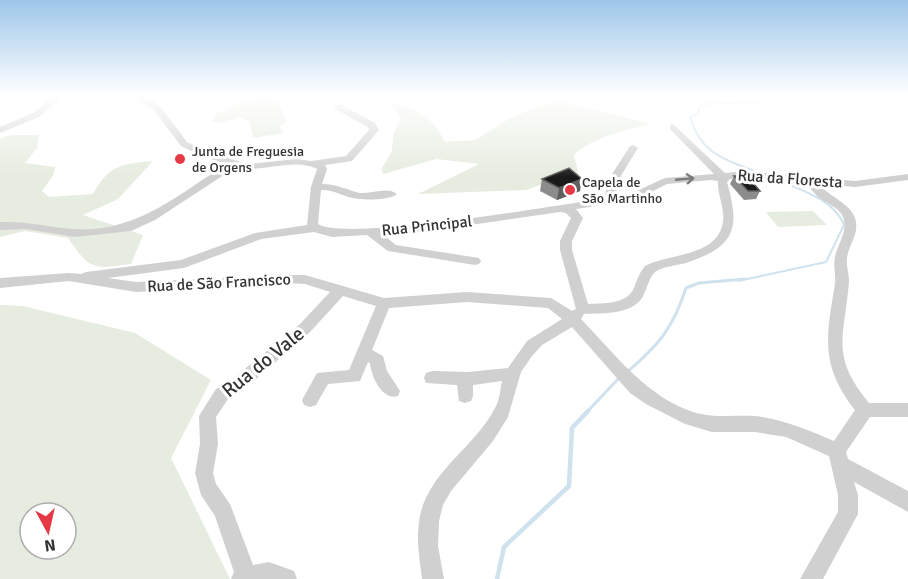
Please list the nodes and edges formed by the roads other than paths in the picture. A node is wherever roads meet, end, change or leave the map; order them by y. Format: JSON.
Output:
{"nodes":[{"id":1,"x":17,"y":123,"type":"edge"},
{"id":2,"x":169,"y":123,"type":"edge"},
{"id":3,"x":368,"y":123,"type":"edge"},
{"id":4,"x":673,"y":127,"type":"dead end"},
{"id":5,"x":0,"y":130,"type":"edge"},
{"id":6,"x":633,"y":148,"type":"dead end"},
{"id":7,"x":314,"y":163,"type":"junction"},
{"id":8,"x":233,"y":164,"type":"junction"},
{"id":9,"x":728,"y":176,"type":"junction"},
{"id":10,"x":908,"y":177,"type":"edge"},
{"id":11,"x":810,"y":180,"type":"junction"},
{"id":12,"x":316,"y":187,"type":"junction"},
{"id":13,"x":392,"y":194,"type":"dead end"},
{"id":14,"x":610,"y":201,"type":"junction"},
{"id":15,"x":558,"y":208,"type":"junction"},
{"id":16,"x":0,"y":226,"type":"edge"},
{"id":17,"x":314,"y":228,"type":"junction"},
{"id":18,"x":371,"y":232,"type":"junction"},
{"id":19,"x":475,"y":261,"type":"dead end"},
{"id":20,"x":69,"y":277,"type":"junction"},
{"id":21,"x":0,"y":283,"type":"edge"},
{"id":22,"x":340,"y":290,"type":"junction"},
{"id":23,"x":384,"y":303,"type":"junction"},
{"id":24,"x":578,"y":314,"type":"junction"},
{"id":25,"x":364,"y":352,"type":"junction"},
{"id":26,"x":512,"y":375,"type":"junction"},
{"id":27,"x":432,"y":378,"type":"dead end"},
{"id":28,"x":392,"y":391,"type":"dead end"},
{"id":29,"x":310,"y":400,"type":"dead end"},
{"id":30,"x":865,"y":410,"type":"junction"},
{"id":31,"x":908,"y":410,"type":"edge"},
{"id":32,"x":838,"y":458,"type":"junction"},
{"id":33,"x":908,"y":502,"type":"edge"},
{"id":34,"x":244,"y":578,"type":"edge"},
{"id":35,"x":286,"y":579,"type":"edge"},
{"id":36,"x":433,"y":579,"type":"edge"},
{"id":37,"x":811,"y":579,"type":"edge"}],
"edges":[{"from":1,"to":5,"type":"street"},
{"from":2,"to":8,"type":"street"},
{"from":3,"to":7,"type":"street"},
{"from":4,"to":9,"type":"street"},
{"from":6,"to":14,"type":"street"},
{"from":7,"to":8,"type":"street"},
{"from":7,"to":12,"type":"street"},
{"from":8,"to":16,"type":"street"},
{"from":9,"to":11,"type":"street","name":"Rua da Floresta"},
{"from":14,"to":9,"type":"street","name":"Rua Principal","one_way":true},
{"from":9,"to":24,"type":"street","name":"Rua da Floresta"},
{"from":10,"to":11,"type":"street","name":"Rua da Floresta"},
{"from":11,"to":30,"type":"street"},
{"from":12,"to":13,"type":"street"},
{"from":12,"to":17,"type":"street"},
{"from":14,"to":15,"type":"street","name":"Rua Principal"},
{"from":15,"to":18,"type":"street","name":"Rua Principal"},
{"from":15,"to":24,"type":"street"},
{"from":17,"to":18,"type":"street","name":"Rua Principal"},
{"from":17,"to":20,"type":"street","name":"Rua Principal"},
{"from":18,"to":19,"type":"street"},
{"from":20,"to":21,"type":"street","name":"Rua de São Francisco"},
{"from":20,"to":22,"type":"street","name":"Rua de São Francisco"},
{"from":22,"to":23,"type":"street","name":"Rua de São Francisco"},
{"from":22,"to":34,"type":"street","name":"Rua do Vale"},
{"from":23,"to":24,"type":"street","name":"Rua de São Francisco"},
{"from":23,"to":25,"type":"street"},
{"from":24,"to":26,"type":"street"},
{"from":24,"to":32,"type":"street"},
{"from":25,"to":28,"type":"street"},
{"from":25,"to":29,"type":"street"},
{"from":26,"to":27,"type":"street"},
{"from":26,"to":36,"type":"street"},
{"from":30,"to":31,"type":"street"},
{"from":30,"to":32,"type":"street"},
{"from":32,"to":33,"type":"street"},
{"from":32,"to":37,"type":"street"},
{"from":34,"to":35,"type":"street"}]}
